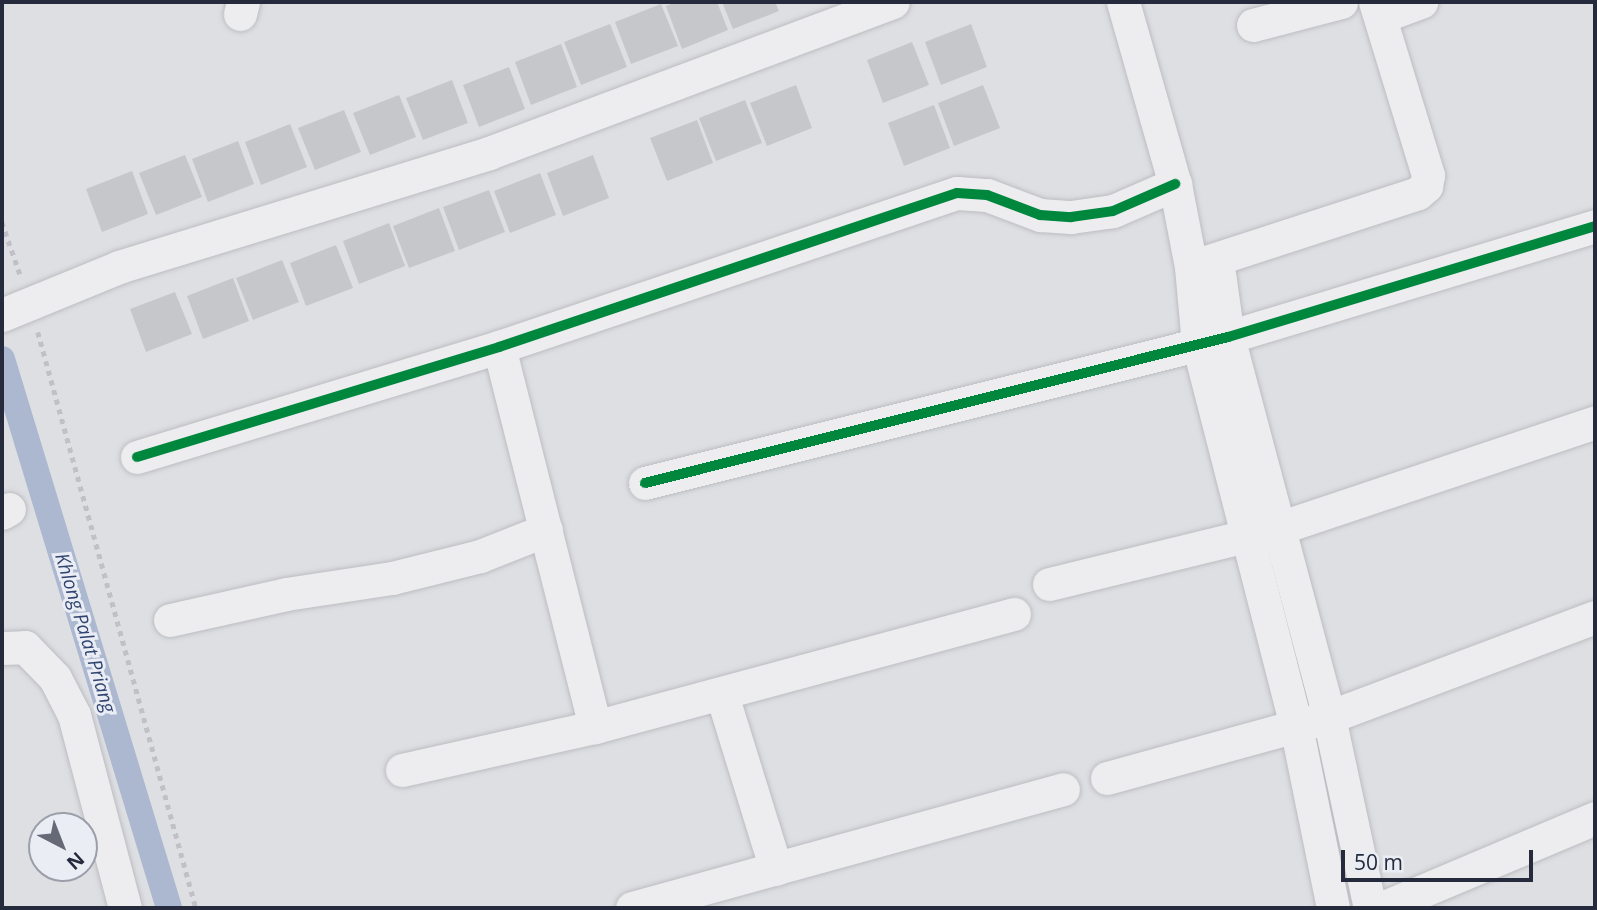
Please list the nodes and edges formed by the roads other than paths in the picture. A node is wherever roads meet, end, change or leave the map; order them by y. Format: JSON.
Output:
{"nodes":[{"id":1,"x":1124,"y":2,"type":"edge"},
{"id":2,"x":1341,"y":2,"type":"edge"},
{"id":3,"x":1421,"y":2,"type":"edge"},
{"id":4,"x":886,"y":3,"type":"edge"},
{"id":5,"x":1377,"y":10,"type":"edge"},
{"id":6,"x":829,"y":13,"type":"edge"},
{"id":7,"x":1253,"y":25,"type":"dead end"},
{"id":8,"x":1175,"y":184,"type":"junction"},
{"id":9,"x":1595,"y":226,"type":"edge"},
{"id":10,"x":1204,"y":263,"type":"junction"},
{"id":11,"x":2,"y":315,"type":"edge"},
{"id":12,"x":1213,"y":341,"type":"junction"},
{"id":13,"x":499,"y":346,"type":"junction"},
{"id":14,"x":1595,"y":422,"type":"edge"},
{"id":15,"x":137,"y":457,"type":"dead end"},
{"id":16,"x":645,"y":484,"type":"dead end"},
{"id":17,"x":1279,"y":528,"type":"junction"},
{"id":18,"x":546,"y":530,"type":"junction"},
{"id":19,"x":1245,"y":536,"type":"junction"},
{"id":20,"x":1049,"y":584,"type":"dead end"},
{"id":21,"x":1014,"y":614,"type":"dead end"},
{"id":22,"x":1595,"y":617,"type":"edge"},
{"id":23,"x":170,"y":620,"type":"dead end"},
{"id":24,"x":2,"y":648,"type":"edge"},
{"id":25,"x":722,"y":695,"type":"junction"},
{"id":26,"x":1329,"y":717,"type":"junction"},
{"id":27,"x":1296,"y":726,"type":"junction"},
{"id":28,"x":595,"y":727,"type":"junction"},
{"id":29,"x":402,"y":770,"type":"dead end"},
{"id":30,"x":1107,"y":778,"type":"dead end"},
{"id":31,"x":1063,"y":789,"type":"dead end"},
{"id":32,"x":1595,"y":818,"type":"edge"},
{"id":33,"x":776,"y":869,"type":"junction"},
{"id":34,"x":125,"y":908,"type":"edge"},
{"id":35,"x":632,"y":908,"type":"edge"},
{"id":36,"x":1333,"y":908,"type":"edge"},
{"id":37,"x":1370,"y":908,"type":"edge"},
{"id":38,"x":1382,"y":908,"type":"edge"}],
"edges":[{"from":1,"to":8,"type":"street"},
{"from":2,"to":7,"type":"street"},
{"from":3,"to":5,"type":"street"},
{"from":4,"to":6,"type":"street"},
{"from":5,"to":10,"type":"street"},
{"from":6,"to":11,"type":"street"},
{"from":8,"to":10,"type":"street"},
{"from":8,"to":13,"type":"street"},
{"from":9,"to":12,"type":"street"},
{"from":10,"to":12,"type":"street"},
{"from":12,"to":16,"type":"street"},
{"from":12,"to":17,"type":"street"},
{"from":12,"to":19,"type":"street"},
{"from":13,"to":15,"type":"street"},
{"from":13,"to":18,"type":"street"},
{"from":14,"to":17,"type":"street"},
{"from":17,"to":19,"type":"street"},
{"from":17,"to":26,"type":"street"},
{"from":18,"to":23,"type":"street"},
{"from":18,"to":28,"type":"street"},
{"from":19,"to":20,"type":"street"},
{"from":19,"to":27,"type":"street"},
{"from":21,"to":25,"type":"street"},
{"from":22,"to":26,"type":"street"},
{"from":24,"to":34,"type":"street"},
{"from":25,"to":28,"type":"street"},
{"from":25,"to":33,"type":"street"},
{"from":26,"to":27,"type":"street"},
{"from":26,"to":37,"type":"street"},
{"from":27,"to":30,"type":"street"},
{"from":27,"to":36,"type":"street"},
{"from":28,"to":29,"type":"street"},
{"from":31,"to":33,"type":"street"},
{"from":32,"to":38,"type":"street"},
{"from":33,"to":35,"type":"street"}]}
